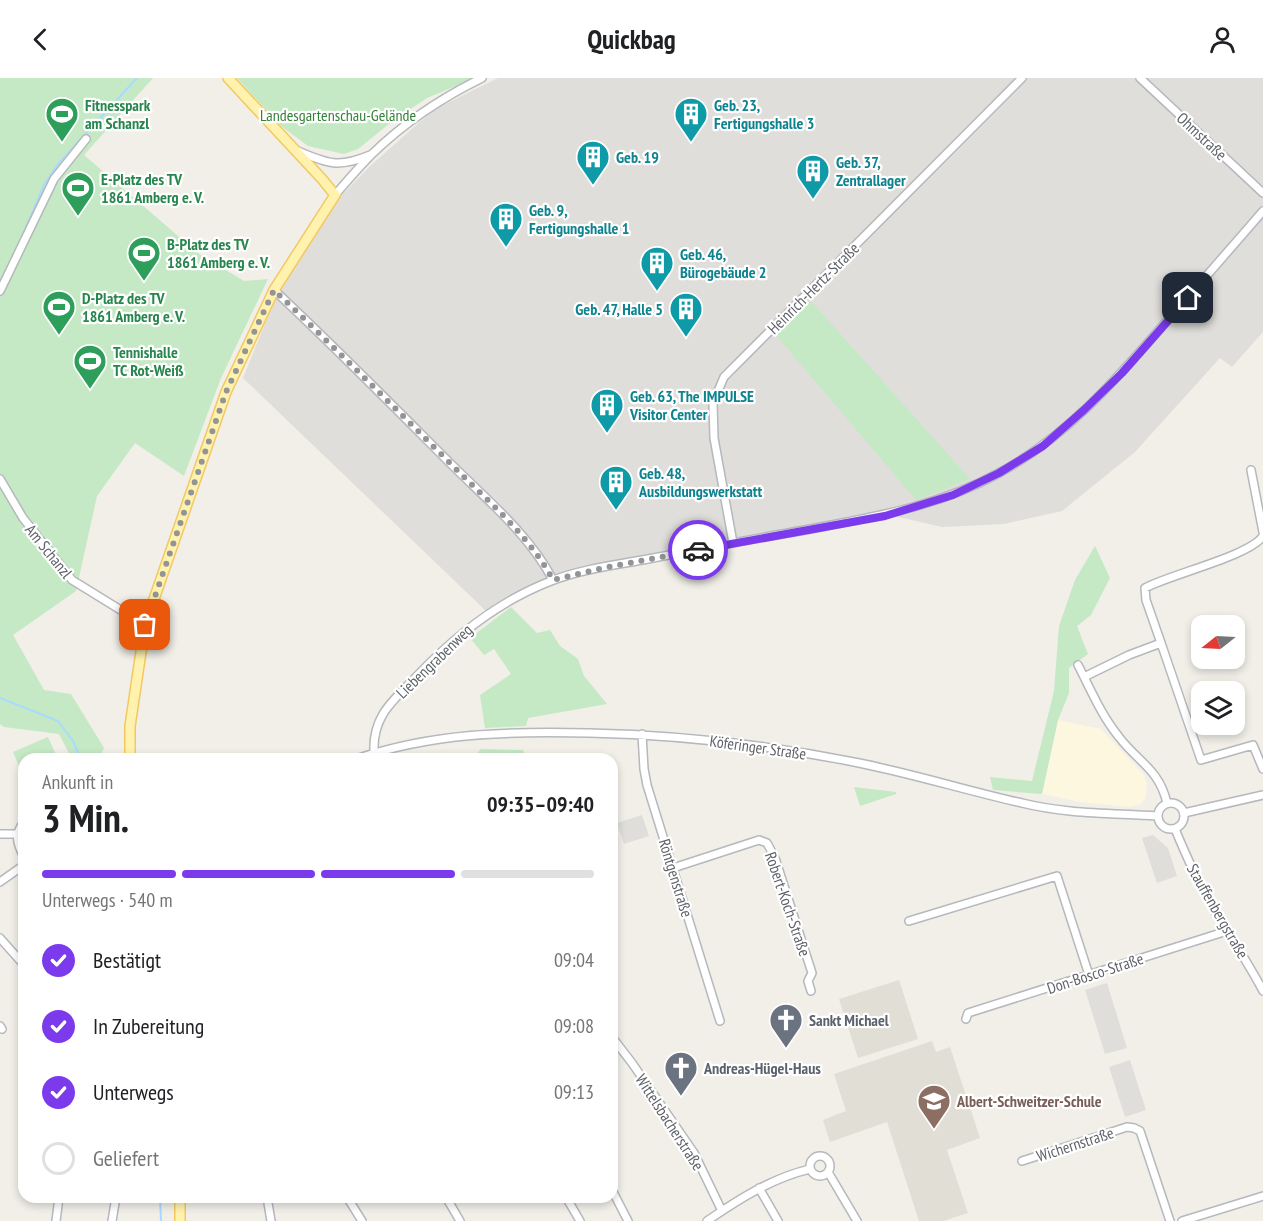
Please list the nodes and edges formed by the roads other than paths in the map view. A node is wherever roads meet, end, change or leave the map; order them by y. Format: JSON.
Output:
{"nodes":[{"id":1,"x":228,"y":78,"type":"edge"},
{"id":2,"x":483,"y":78,"type":"edge"},
{"id":3,"x":1022,"y":78,"type":"edge"},
{"id":4,"x":1140,"y":78,"type":"edge"},
{"id":5,"x":86,"y":139,"type":"dead end"},
{"id":6,"x":293,"y":148,"type":"junction"},
{"id":7,"x":372,"y":154,"type":"junction"},
{"id":8,"x":1263,"y":194,"type":"edge"},
{"id":9,"x":335,"y":195,"type":"junction"},
{"id":10,"x":1263,"y":211,"type":"edge"},
{"id":11,"x":274,"y":290,"type":"junction"},
{"id":12,"x":0,"y":291,"type":"edge"},
{"id":13,"x":1251,"y":470,"type":"dead end"},
{"id":14,"x":0,"y":479,"type":"edge"},
{"id":15,"x":1263,"y":534,"type":"edge"},
{"id":16,"x":733,"y":543,"type":"junction"},
{"id":17,"x":553,"y":580,"type":"junction"},
{"id":18,"x":145,"y":625,"type":"junction"},
{"id":19,"x":1161,"y":643,"type":"junction"},
{"id":20,"x":1078,"y":665,"type":"dead end"},
{"id":21,"x":1084,"y":677,"type":"junction"},
{"id":22,"x":642,"y":734,"type":"junction"},
{"id":23,"x":130,"y":753,"type":"edge"},
{"id":24,"x":374,"y":753,"type":"joint"},
{"id":25,"x":1263,"y":769,"type":"edge"},
{"id":26,"x":1263,"y":795,"type":"edge"},
{"id":27,"x":1167,"y":802,"type":"junction"},
{"id":28,"x":1184,"y":813,"type":"junction"},
{"id":29,"x":1157,"y":816,"type":"junction"},
{"id":30,"x":1175,"y":829,"type":"junction"},
{"id":31,"x":18,"y":833,"type":"edge"},
{"id":32,"x":0,"y":834,"type":"edge"},
{"id":33,"x":673,"y":868,"type":"junction"},
{"id":34,"x":18,"y":869,"type":"edge"},
{"id":35,"x":0,"y":882,"type":"edge"},
{"id":36,"x":909,"y":921,"type":"dead end"},
{"id":37,"x":1227,"y":931,"type":"junction"},
{"id":38,"x":0,"y":938,"type":"edge"},
{"id":39,"x":18,"y":957,"type":"edge"},
{"id":40,"x":1089,"y":975,"type":"junction"},
{"id":41,"x":811,"y":991,"type":"dead end"},
{"id":42,"x":1263,"y":991,"type":"edge"},
{"id":43,"x":966,"y":1019,"type":"dead end"},
{"id":44,"x":720,"y":1021,"type":"dead end"},
{"id":45,"x":618,"y":1045,"type":"edge"},
{"id":46,"x":1022,"y":1161,"type":"dead end"},
{"id":47,"x":810,"y":1168,"type":"junction"},
{"id":48,"x":828,"y":1172,"type":"junction"},
{"id":49,"x":759,"y":1188,"type":"junction"},
{"id":50,"x":1263,"y":1196,"type":"edge"},
{"id":51,"x":618,"y":1202,"type":"edge"},
{"id":52,"x":58,"y":1203,"type":"edge"},
{"id":53,"x":115,"y":1203,"type":"edge"},
{"id":54,"x":180,"y":1203,"type":"edge"},
{"id":55,"x":268,"y":1203,"type":"edge"},
{"id":56,"x":351,"y":1203,"type":"edge"},
{"id":57,"x":450,"y":1203,"type":"edge"},
{"id":58,"x":570,"y":1203,"type":"edge"},
{"id":59,"x":722,"y":1211,"type":"junction"},
{"id":60,"x":56,"y":1221,"type":"edge"},
{"id":61,"x":112,"y":1221,"type":"edge"},
{"id":62,"x":180,"y":1221,"type":"edge"},
{"id":63,"x":271,"y":1221,"type":"edge"},
{"id":64,"x":362,"y":1221,"type":"edge"},
{"id":65,"x":460,"y":1221,"type":"edge"},
{"id":66,"x":580,"y":1221,"type":"edge"},
{"id":67,"x":628,"y":1221,"type":"edge"},
{"id":68,"x":707,"y":1221,"type":"edge"},
{"id":69,"x":778,"y":1221,"type":"edge"},
{"id":70,"x":857,"y":1221,"type":"edge"},
{"id":71,"x":1170,"y":1221,"type":"edge"},
{"id":72,"x":1182,"y":1221,"type":"edge"}],
"edges":[{"from":1,"to":6,"type":"main road"},
{"from":2,"to":7,"type":"street"},
{"from":3,"to":16,"type":"street","name":"Heinrich-Hertz-Straße"},
{"from":4,"to":8,"type":"street","name":"Ohmstraße"},
{"from":5,"to":12,"type":"street"},
{"from":6,"to":7,"type":"street"},
{"from":6,"to":9,"type":"main road"},
{"from":7,"to":9,"type":"street"},
{"from":9,"to":11,"type":"main road"},
{"from":10,"to":16,"type":"street","name":"Liebengrabenweg"},
{"from":11,"to":17,"type":"street"},
{"from":11,"to":18,"type":"main road"},
{"from":13,"to":15,"type":"street"},
{"from":14,"to":18,"type":"street","name":"Am Schanzl"},
{"from":15,"to":19,"type":"street"},
{"from":16,"to":17,"type":"street","name":"Liebengrabenweg"},
{"from":17,"to":24,"type":"street","name":"Liebengrabenweg"},
{"from":18,"to":23,"type":"main road"},
{"from":19,"to":21,"type":"street"},
{"from":19,"to":25,"type":"street"},
{"from":20,"to":21,"type":"street"},
{"from":21,"to":27,"type":"street"},
{"from":22,"to":24,"type":"street","name":"Köferinger Straße"},
{"from":22,"to":29,"type":"street","name":"Köferinger Straße"},
{"from":22,"to":33,"type":"street","name":"Röntgenstraße"},
{"from":26,"to":28,"type":"street"},
{"from":27,"to":28,"type":"street"},
{"from":27,"to":29,"type":"street"},
{"from":28,"to":30,"type":"street"},
{"from":29,"to":30,"type":"street"},
{"from":30,"to":37,"type":"street","name":"Stauffenbergstraße"},
{"from":31,"to":32,"type":"street"},
{"from":33,"to":41,"type":"street","name":"Robert-Koch-Straße"},
{"from":33,"to":44,"type":"street","name":"Röntgenstraße"},
{"from":34,"to":35,"type":"street"},
{"from":36,"to":40,"type":"street"},
{"from":37,"to":40,"type":"street","name":"Don-Bosco-Straße"},
{"from":37,"to":42,"type":"street","name":"Stauffenbergstraße"},
{"from":38,"to":39,"type":"street"},
{"from":40,"to":43,"type":"street","name":"Don-Bosco-Straße"},
{"from":45,"to":59,"type":"street","name":"Wittelsbacherstraße"},
{"from":46,"to":71,"type":"street","name":"Wichernstraße"},
{"from":47,"to":48,"type":"street"},
{"from":47,"to":48,"type":"street"},
{"from":47,"to":49,"type":"street"},
{"from":48,"to":70,"type":"street"},
{"from":49,"to":59,"type":"street"},
{"from":49,"to":69,"type":"street"},
{"from":50,"to":72,"type":"street"},
{"from":51,"to":67,"type":"street"},
{"from":52,"to":60,"type":"street"},
{"from":53,"to":61,"type":"street"},
{"from":54,"to":62,"type":"main road"},
{"from":55,"to":63,"type":"street"},
{"from":56,"to":64,"type":"street"},
{"from":57,"to":65,"type":"street"},
{"from":58,"to":66,"type":"street"},
{"from":59,"to":68,"type":"street"}]}
